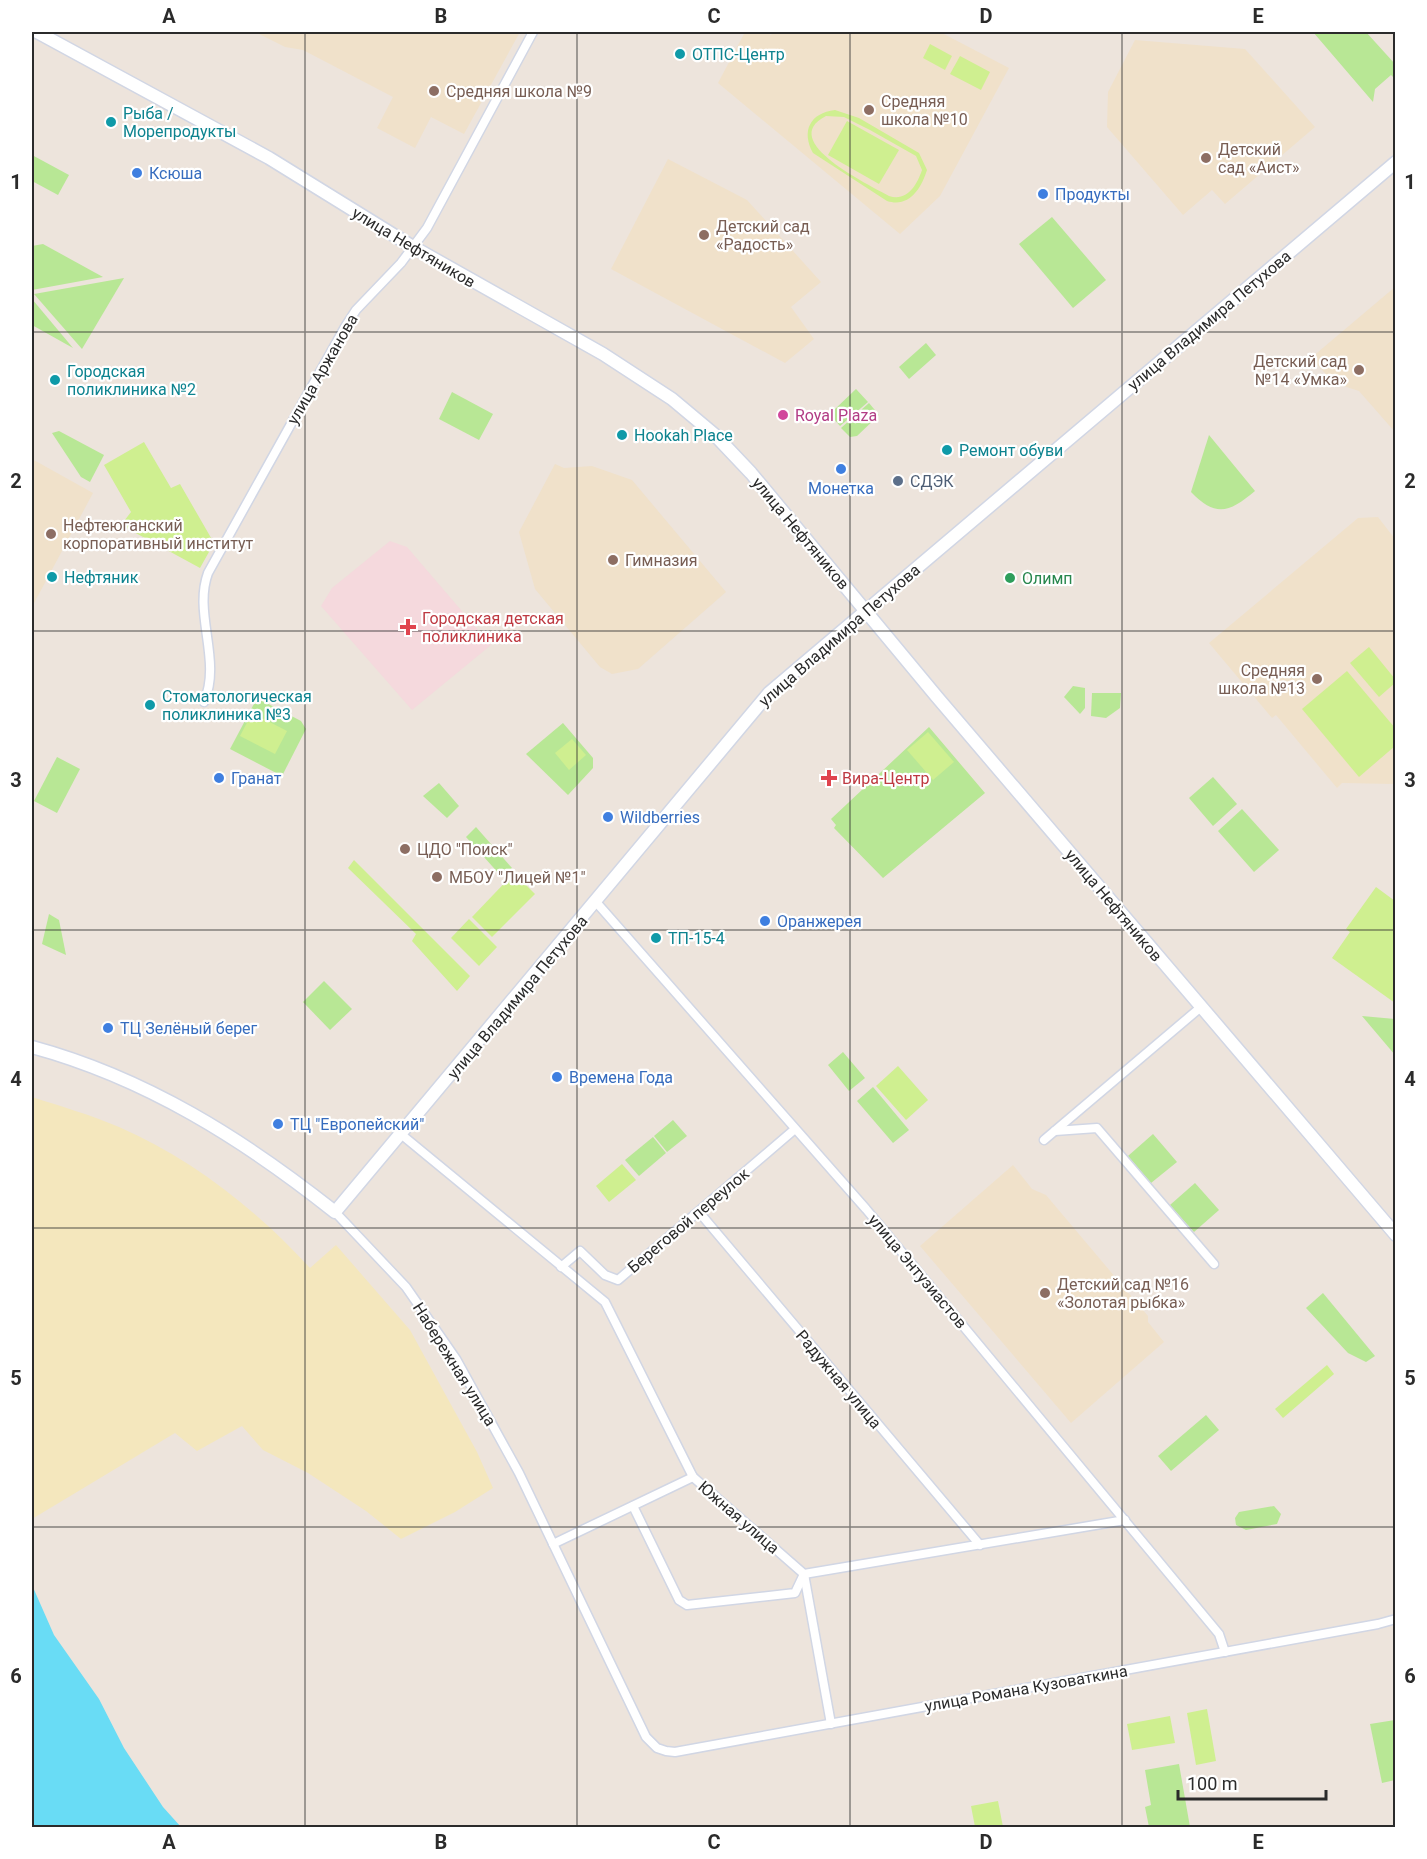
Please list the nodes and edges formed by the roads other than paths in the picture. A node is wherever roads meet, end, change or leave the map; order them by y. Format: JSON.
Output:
{"nodes":[{"id":1,"x":37,"y":32,"type":"edge"},
{"id":2,"x":533,"y":32,"type":"edge"},
{"id":3,"x":1395,"y":162,"type":"edge"},
{"id":4,"x":413,"y":248,"type":"junction"},
{"id":5,"x":865,"y":610,"type":"junction"},
{"id":6,"x":204,"y":702,"type":"dead end"},
{"id":7,"x":596,"y":902,"type":"junction"},
{"id":8,"x":1201,"y":1006,"type":"junction"},
{"id":9,"x":32,"y":1047,"type":"edge"},
{"id":10,"x":795,"y":1129,"type":"junction"},
{"id":11,"x":1055,"y":1131,"type":"junction"},
{"id":12,"x":402,"y":1135,"type":"junction"},
{"id":13,"x":1044,"y":1140,"type":"dead end"},
{"id":14,"x":335,"y":1212,"type":"junction"},
{"id":15,"x":699,"y":1212,"type":"junction"},
{"id":16,"x":1395,"y":1235,"type":"edge"},
{"id":17,"x":1214,"y":1264,"type":"dead end"},
{"id":18,"x":561,"y":1267,"type":"junction"},
{"id":19,"x":693,"y":1477,"type":"junction"},
{"id":20,"x":633,"y":1506,"type":"junction"},
{"id":21,"x":1125,"y":1520,"type":"junction"},
{"id":22,"x":553,"y":1544,"type":"junction"},
{"id":23,"x":980,"y":1545,"type":"junction"},
{"id":24,"x":804,"y":1574,"type":"junction"},
{"id":25,"x":1395,"y":1619,"type":"edge"},
{"id":26,"x":1225,"y":1652,"type":"junction"},
{"id":27,"x":831,"y":1724,"type":"junction"},
{"id":28,"x":657,"y":1748,"type":"joint"}],
"edges":[{"from":1,"to":4,"type":"main road","name":"улица Нефтяников"},
{"from":2,"to":4,"type":"street","name":"улица Аржанова"},
{"from":3,"to":5,"type":"main road","name":"улица Владимира Петухова"},
{"from":4,"to":5,"type":"main road","name":"улица Нефтяников"},
{"from":4,"to":6,"type":"street","name":"улица Аржанова"},
{"from":5,"to":7,"type":"main road","name":"улица Владимира Петухова"},
{"from":5,"to":8,"type":"main road","name":"улица Нефтяников"},
{"from":7,"to":10,"type":"street","name":"улица Энтузиастов"},
{"from":7,"to":12,"type":"main road","name":"улица Владимира Петухова"},
{"from":8,"to":11,"type":"street"},
{"from":8,"to":16,"type":"main road","name":"улица Нефтяников"},
{"from":9,"to":14,"type":"main road","name":"Набережная улица"},
{"from":10,"to":15,"type":"street","name":"Береговой переулок"},
{"from":10,"to":21,"type":"street","name":"улица Энтузиастов"},
{"from":11,"to":13,"type":"street"},
{"from":11,"to":17,"type":"street"},
{"from":12,"to":14,"type":"main road","name":"улица Владимира Петухова"},
{"from":12,"to":18,"type":"street","name":"Южная улица"},
{"from":14,"to":22,"type":"street","name":"Набережная улица"},
{"from":15,"to":18,"type":"street","name":"Береговой переулок"},
{"from":15,"to":23,"type":"street","name":"Радужная улица"},
{"from":18,"to":19,"type":"street","name":"Южная улица"},
{"from":19,"to":20,"type":"street"},
{"from":19,"to":24,"type":"street","name":"Южная улица"},
{"from":20,"to":22,"type":"street"},
{"from":20,"to":24,"type":"street"},
{"from":21,"to":23,"type":"street"},
{"from":21,"to":26,"type":"street","name":"улица Энтузиастов"},
{"from":22,"to":28,"type":"street","name":"Набережная улица"},
{"from":23,"to":24,"type":"street"},
{"from":24,"to":27,"type":"street"},
{"from":25,"to":26,"type":"street","name":"улица Романа Кузоваткина"},
{"from":26,"to":27,"type":"street","name":"улица Романа Кузоваткина"},
{"from":27,"to":28,"type":"street","name":"улица Романа Кузоваткина"}]}
